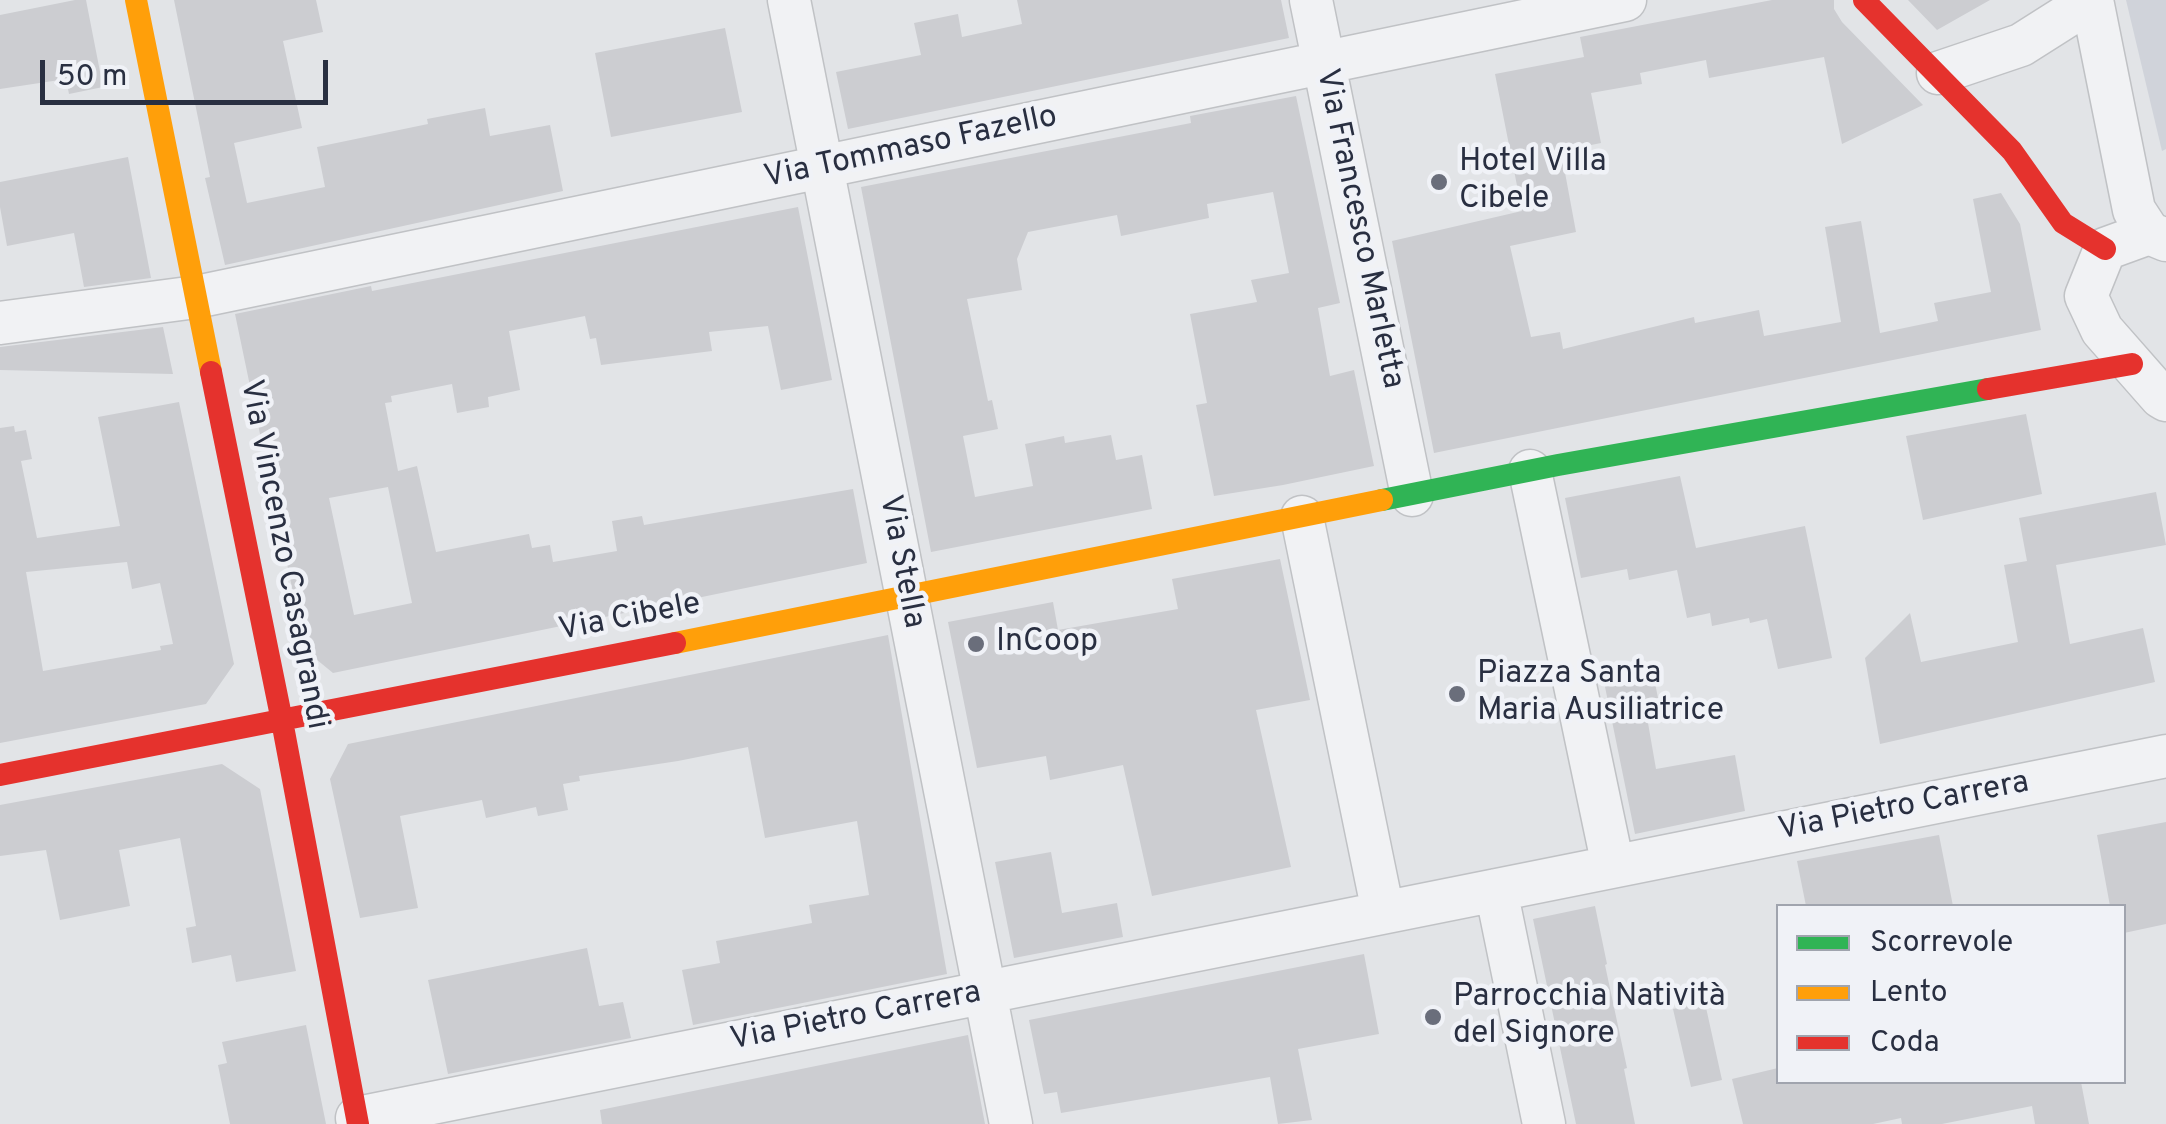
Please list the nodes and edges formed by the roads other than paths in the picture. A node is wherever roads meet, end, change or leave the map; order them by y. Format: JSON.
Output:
{"nodes":[{"id":1,"x":136,"y":0,"type":"edge"},
{"id":2,"x":789,"y":0,"type":"edge"},
{"id":3,"x":1310,"y":0,"type":"edge"},
{"id":4,"x":1625,"y":0,"type":"edge"},
{"id":5,"x":1864,"y":0,"type":"edge"},
{"id":6,"x":2092,"y":0,"type":"edge"},
{"id":7,"x":1324,"y":63,"type":"junction"},
{"id":8,"x":1938,"y":72,"type":"junction"},
{"id":9,"x":824,"y":168,"type":"junction"},
{"id":10,"x":2154,"y":218,"type":"edge"},
{"id":11,"x":2062,"y":223,"type":"junction"},
{"id":12,"x":2105,"y":249,"type":"junction"},
{"id":13,"x":196,"y":296,"type":"junction"},
{"id":14,"x":0,"y":323,"type":"edge"},
{"id":15,"x":2132,"y":364,"type":"junction"},
{"id":16,"x":2164,"y":404,"type":"edge"},
{"id":17,"x":1530,"y":472,"type":"junction"},
{"id":18,"x":1408,"y":477,"type":"junction"},
{"id":19,"x":1287,"y":520,"type":"junction"},
{"id":20,"x":907,"y":596,"type":"junction"},
{"id":21,"x":282,"y":722,"type":"junction"},
{"id":22,"x":2166,"y":756,"type":"edge"},
{"id":23,"x":2,"y":768,"type":"edge"},
{"id":24,"x":1627,"y":864,"type":"junction"},
{"id":25,"x":1500,"y":907,"type":"junction"},
{"id":26,"x":1369,"y":915,"type":"junction"},
{"id":27,"x":984,"y":992,"type":"junction"},
{"id":28,"x":357,"y":1121,"type":"edge"},
{"id":29,"x":1011,"y":1124,"type":"edge"},
{"id":30,"x":1544,"y":1124,"type":"edge"}],
"edges":[{"from":1,"to":13,"type":"street","name":"Via Vincenzo Casagrandi"},
{"from":2,"to":9,"type":"street","name":"Via Stella"},
{"from":3,"to":7,"type":"street","name":"Via Francesco Marletta"},
{"from":4,"to":7,"type":"street","name":"Via Tommaso Fazello"},
{"from":5,"to":8,"type":"street"},
{"from":6,"to":8,"type":"street"},
{"from":6,"to":10,"type":"street"},
{"from":7,"to":9,"type":"street","name":"Via Tommaso Fazello"},
{"from":7,"to":18,"type":"street","name":"Via Francesco Marletta"},
{"from":8,"to":11,"type":"street"},
{"from":9,"to":13,"type":"street","name":"Via Tommaso Fazello"},
{"from":9,"to":20,"type":"street","name":"Via Stella"},
{"from":10,"to":11,"type":"street"},
{"from":10,"to":12,"type":"street"},
{"from":11,"to":12,"type":"street"},
{"from":12,"to":15,"type":"street"},
{"from":13,"to":14,"type":"street","name":"Via Tommaso Fazello"},
{"from":13,"to":21,"type":"street","name":"Via Vincenzo Casagrandi"},
{"from":15,"to":16,"type":"street"},
{"from":15,"to":17,"type":"street","name":"Via Cibele"},
{"from":17,"to":18,"type":"street","name":"Via Cibele"},
{"from":17,"to":24,"type":"street"},
{"from":18,"to":19,"type":"street","name":"Via Cibele"},
{"from":19,"to":20,"type":"street","name":"Via Cibele"},
{"from":19,"to":26,"type":"street"},
{"from":20,"to":21,"type":"street","name":"Via Cibele"},
{"from":20,"to":27,"type":"street","name":"Via Stella"},
{"from":21,"to":23,"type":"street","name":"Via Cibele"},
{"from":21,"to":28,"type":"street","name":"Via Vincenzo Casagrandi"},
{"from":22,"to":24,"type":"street","name":"Via Pietro Carrera"},
{"from":24,"to":25,"type":"street","name":"Via Pietro Carrera"},
{"from":25,"to":26,"type":"street","name":"Via Pietro Carrera"},
{"from":25,"to":30,"type":"street"},
{"from":26,"to":27,"type":"street","name":"Via Pietro Carrera"},
{"from":27,"to":28,"type":"street","name":"Via Pietro Carrera"},
{"from":27,"to":29,"type":"street","name":"Via Stella"}]}
